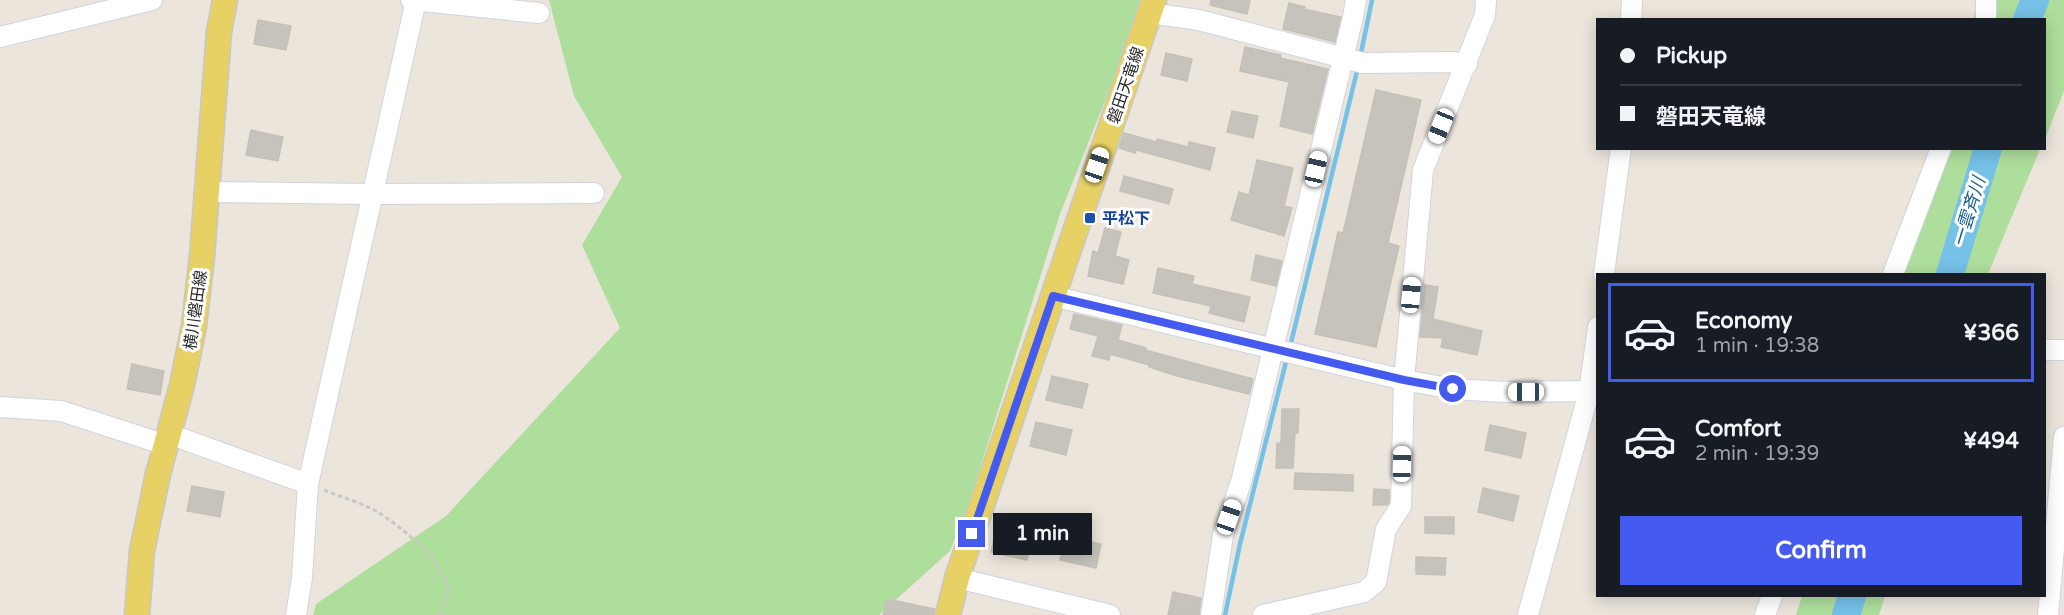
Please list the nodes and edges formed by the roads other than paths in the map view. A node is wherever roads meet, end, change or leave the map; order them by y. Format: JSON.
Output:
{"nodes":[{"id":1,"x":152,"y":0,"type":"edge"},
{"id":2,"x":225,"y":0,"type":"edge"},
{"id":3,"x":411,"y":0,"type":"edge"},
{"id":4,"x":416,"y":0,"type":"edge"},
{"id":5,"x":1356,"y":0,"type":"edge"},
{"id":6,"x":1486,"y":0,"type":"edge"},
{"id":7,"x":1632,"y":0,"type":"edge"},
{"id":8,"x":1986,"y":0,"type":"edge"},
{"id":9,"x":1152,"y":6,"type":"edge"},
{"id":10,"x":81,"y":8,"type":"edge"},
{"id":11,"x":539,"y":13,"type":"dead end"},
{"id":12,"x":1631,"y":18,"type":"edge"},
{"id":13,"x":1986,"y":18,"type":"edge"},
{"id":14,"x":0,"y":37,"type":"edge"},
{"id":15,"x":1352,"y":60,"type":"junction"},
{"id":16,"x":1467,"y":64,"type":"junction"},
{"id":17,"x":1621,"y":150,"type":"edge"},
{"id":18,"x":1940,"y":150,"type":"edge"},
{"id":19,"x":206,"y":192,"type":"junction"},
{"id":20,"x":594,"y":193,"type":"dead end"},
{"id":21,"x":373,"y":194,"type":"junction"},
{"id":22,"x":1604,"y":273,"type":"edge"},
{"id":23,"x":1893,"y":273,"type":"edge"},
{"id":24,"x":1053,"y":296,"type":"junction"},
{"id":25,"x":1282,"y":349,"type":"junction"},
{"id":26,"x":2046,"y":350,"type":"edge"},
{"id":27,"x":2064,"y":350,"type":"edge"},
{"id":28,"x":1596,"y":353,"type":"edge"},
{"id":29,"x":1404,"y":380,"type":"junction"},
{"id":30,"x":1593,"y":392,"type":"edge"},
{"id":31,"x":0,"y":407,"type":"edge"},
{"id":32,"x":2064,"y":437,"type":"edge"},
{"id":33,"x":167,"y":440,"type":"junction"},
{"id":34,"x":308,"y":484,"type":"junction"},
{"id":35,"x":957,"y":578,"type":"junction"},
{"id":36,"x":1772,"y":597,"type":"edge"},
{"id":37,"x":138,"y":615,"type":"edge"},
{"id":38,"x":296,"y":615,"type":"edge"},
{"id":39,"x":948,"y":615,"type":"edge"},
{"id":40,"x":1110,"y":615,"type":"edge"},
{"id":41,"x":1211,"y":615,"type":"edge"},
{"id":42,"x":1263,"y":615,"type":"edge"},
{"id":43,"x":1528,"y":615,"type":"edge"},
{"id":44,"x":1765,"y":615,"type":"edge"},
{"id":45,"x":2048,"y":615,"type":"edge"}],
"edges":[{"from":1,"to":10,"type":"street"},
{"from":2,"to":19,"type":"main road","name":"横川磐田線"},
{"from":3,"to":4,"type":"street"},
{"from":4,"to":11,"type":"street"},
{"from":4,"to":21,"type":"street"},
{"from":5,"to":15,"type":"street"},
{"from":6,"to":16,"type":"street"},
{"from":7,"to":12,"type":"street"},
{"from":8,"to":13,"type":"street"},
{"from":9,"to":15,"type":"street"},
{"from":9,"to":24,"type":"main road","name":"磐田天竜線"},
{"from":10,"to":14,"type":"street"},
{"from":15,"to":16,"type":"street"},
{"from":15,"to":25,"type":"street"},
{"from":16,"to":29,"type":"street"},
{"from":17,"to":22,"type":"street"},
{"from":18,"to":23,"type":"street"},
{"from":19,"to":21,"type":"street"},
{"from":19,"to":33,"type":"main road","name":"横川磐田線"},
{"from":20,"to":21,"type":"street"},
{"from":21,"to":34,"type":"street"},
{"from":24,"to":25,"type":"street"},
{"from":24,"to":35,"type":"main road","name":"磐田天竜線"},
{"from":25,"to":29,"type":"street"},
{"from":25,"to":41,"type":"street"},
{"from":26,"to":27,"type":"street"},
{"from":28,"to":30,"type":"street"},
{"from":29,"to":30,"type":"street"},
{"from":29,"to":42,"type":"street"},
{"from":30,"to":43,"type":"street"},
{"from":31,"to":33,"type":"street"},
{"from":32,"to":45,"type":"street"},
{"from":33,"to":34,"type":"street"},
{"from":33,"to":37,"type":"main road","name":"横川磐田線"},
{"from":34,"to":38,"type":"street"},
{"from":35,"to":39,"type":"main road","name":"磐田天竜線"},
{"from":35,"to":40,"type":"street"},
{"from":36,"to":44,"type":"street"}]}
